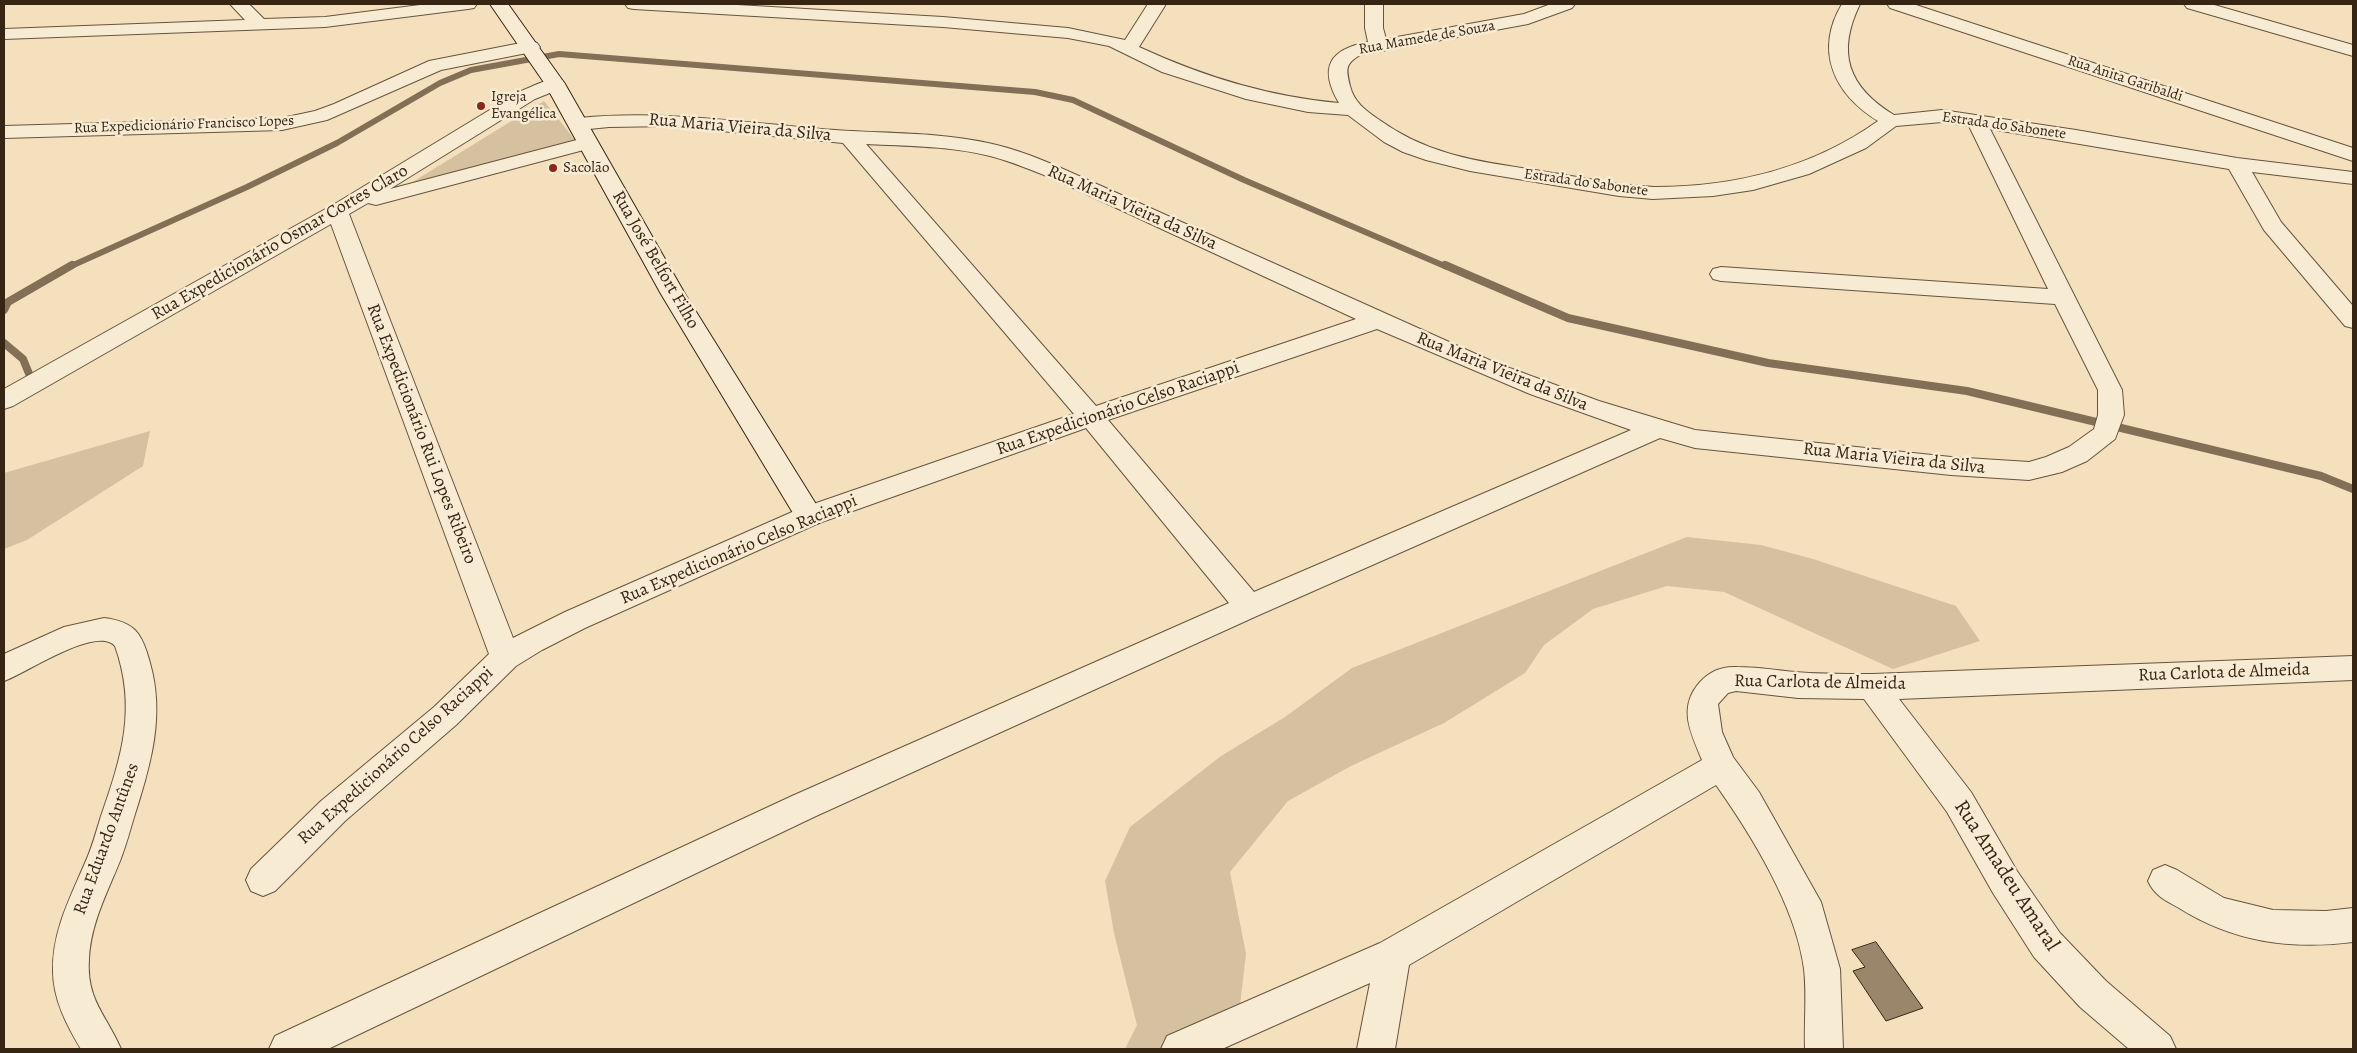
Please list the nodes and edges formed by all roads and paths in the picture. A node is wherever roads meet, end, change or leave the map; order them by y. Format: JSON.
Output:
{"nodes":[{"id":1,"x":239,"y":4,"type":"edge"},
{"id":2,"x":468,"y":4,"type":"edge"},
{"id":3,"x":500,"y":4,"type":"edge"},
{"id":4,"x":634,"y":4,"type":"edge"},
{"id":5,"x":957,"y":4,"type":"edge"},
{"id":6,"x":1157,"y":4,"type":"edge"},
{"id":7,"x":1374,"y":4,"type":"edge"},
{"id":8,"x":1566,"y":4,"type":"edge"},
{"id":9,"x":1851,"y":4,"type":"edge"},
{"id":10,"x":1896,"y":4,"type":"edge"},
{"id":11,"x":2193,"y":4,"type":"edge"},
{"id":12,"x":943,"y":22,"type":"junction"},
{"id":13,"x":261,"y":26,"type":"junction"},
{"id":14,"x":4,"y":34,"type":"edge"},
{"id":15,"x":1378,"y":45,"type":"junction"},
{"id":16,"x":531,"y":47,"type":"junction"},
{"id":17,"x":1129,"y":48,"type":"junction"},
{"id":18,"x":2353,"y":51,"type":"edge"},
{"id":19,"x":555,"y":84,"type":"junction"},
{"id":20,"x":1354,"y":110,"type":"junction"},
{"id":21,"x":1976,"y":121,"type":"junction"},
{"id":22,"x":1890,"y":122,"type":"junction"},
{"id":23,"x":4,"y":132,"type":"edge"},
{"id":24,"x":583,"y":133,"type":"junction"},
{"id":25,"x":848,"y":137,"type":"junction"},
{"id":26,"x":2353,"y":155,"type":"edge"},
{"id":27,"x":2237,"y":164,"type":"junction"},
{"id":28,"x":2353,"y":178,"type":"edge"},
{"id":29,"x":341,"y":209,"type":"junction"},
{"id":30,"x":1721,"y":274,"type":"dead end"},
{"id":31,"x":2064,"y":297,"type":"junction"},
{"id":32,"x":1376,"y":321,"type":"junction"},
{"id":33,"x":2353,"y":321,"type":"edge"},
{"id":34,"x":4,"y":400,"type":"edge"},
{"id":35,"x":1091,"y":417,"type":"junction"},
{"id":36,"x":1657,"y":429,"type":"junction"},
{"id":37,"x":810,"y":516,"type":"junction"},
{"id":38,"x":1250,"y":607,"type":"junction"},
{"id":39,"x":505,"y":657,"type":"junction"},
{"id":40,"x":2353,"y":668,"type":"edge"},
{"id":41,"x":4,"y":669,"type":"edge"},
{"id":42,"x":1872,"y":687,"type":"junction"},
{"id":43,"x":1721,"y":766,"type":"junction"},
{"id":44,"x":263,"y":880,"type":"dead end"},
{"id":45,"x":2165,"y":881,"type":"dead end"},
{"id":46,"x":2353,"y":925,"type":"edge"},
{"id":47,"x":1394,"y":956,"type":"junction"},
{"id":48,"x":102,"y":1049,"type":"edge"},
{"id":49,"x":288,"y":1049,"type":"edge"},
{"id":50,"x":1180,"y":1049,"type":"edge"},
{"id":51,"x":1376,"y":1049,"type":"edge"},
{"id":52,"x":1824,"y":1049,"type":"edge"},
{"id":53,"x":2157,"y":1049,"type":"edge"}],
"edges":[{"from":1,"to":13,"type":"street"},
{"from":2,"to":13,"type":"street"},
{"from":3,"to":16,"type":"street","name":"Rua José Belfort Filho"},
{"from":4,"to":12,"type":"street"},
{"from":5,"to":12,"type":"street"},
{"from":6,"to":17,"type":"street"},
{"from":7,"to":15,"type":"street"},
{"from":8,"to":15,"type":"street","name":"Rua Mamede de Souza"},
{"from":9,"to":22,"type":"street"},
{"from":10,"to":26,"type":"street","name":"Rua Anita Garibaldi"},
{"from":11,"to":18,"type":"street"},
{"from":12,"to":17,"type":"street"},
{"from":13,"to":14,"type":"street"},
{"from":15,"to":20,"type":"street","name":"Rua Mamede de Souza"},
{"from":16,"to":19,"type":"street","name":"Rua José Belfort Filho"},
{"from":16,"to":23,"type":"street","name":"Rua Expedicionário Francisco Lopes"},
{"from":17,"to":20,"type":"street"},
{"from":19,"to":24,"type":"street","name":"Rua José Belfort Filho"},
{"from":19,"to":29,"type":"street","name":"Rua Expedicionário Osmar Cortes Claro"},
{"from":20,"to":22,"type":"street","name":"Estrada do Sabonete"},
{"from":21,"to":22,"type":"street","name":"Estrada do Sabonete"},
{"from":21,"to":27,"type":"street","name":"Estrada do Sabonete"},
{"from":21,"to":31,"type":"street","name":"Rua Maria Vieira da Silva"},
{"from":24,"to":25,"type":"street","name":"Rua Maria Vieira da Silva"},
{"from":24,"to":29,"type":"street","name":"Rua Maria Vieira da Silva"},
{"from":24,"to":37,"type":"street","name":"Rua José Belfort Filho"},
{"from":25,"to":32,"type":"street","name":"Rua Maria Vieira da Silva"},
{"from":25,"to":35,"type":"street"},
{"from":27,"to":28,"type":"street","name":"Estrada do Sabonete"},
{"from":27,"to":33,"type":"street"},
{"from":29,"to":34,"type":"street","name":"Rua Expedicionário Osmar Cortes Claro"},
{"from":29,"to":39,"type":"street","name":"Rua Expedicionário Rui Lopes Ribeiro"},
{"from":30,"to":31,"type":"street"},
{"from":31,"to":36,"type":"street","name":"Rua Maria Vieira da Silva"},
{"from":32,"to":35,"type":"street","name":"Rua Expedicionário Celso Raciappi"},
{"from":32,"to":36,"type":"street","name":"Rua Maria Vieira da Silva"},
{"from":35,"to":37,"type":"street","name":"Rua Expedicionário Celso Raciappi"},
{"from":35,"to":38,"type":"street"},
{"from":36,"to":38,"type":"street"},
{"from":37,"to":39,"type":"street","name":"Rua Expedicionário Celso Raciappi"},
{"from":38,"to":49,"type":"street"},
{"from":39,"to":44,"type":"street","name":"Rua Expedicionário Celso Raciappi"},
{"from":40,"to":42,"type":"street","name":"Rua Carlota de Almeida"},
{"from":41,"to":48,"type":"street","name":"Rua Eduardo Antûnes"},
{"from":42,"to":43,"type":"street","name":"Rua Carlota de Almeida"},
{"from":42,"to":53,"type":"street","name":"Rua Amadeu Amaral"},
{"from":43,"to":47,"type":"street"},
{"from":43,"to":52,"type":"street","name":"Rua Carlota de Almeida"},
{"from":45,"to":46,"type":"street"},
{"from":47,"to":50,"type":"street"},
{"from":47,"to":51,"type":"street"}]}
